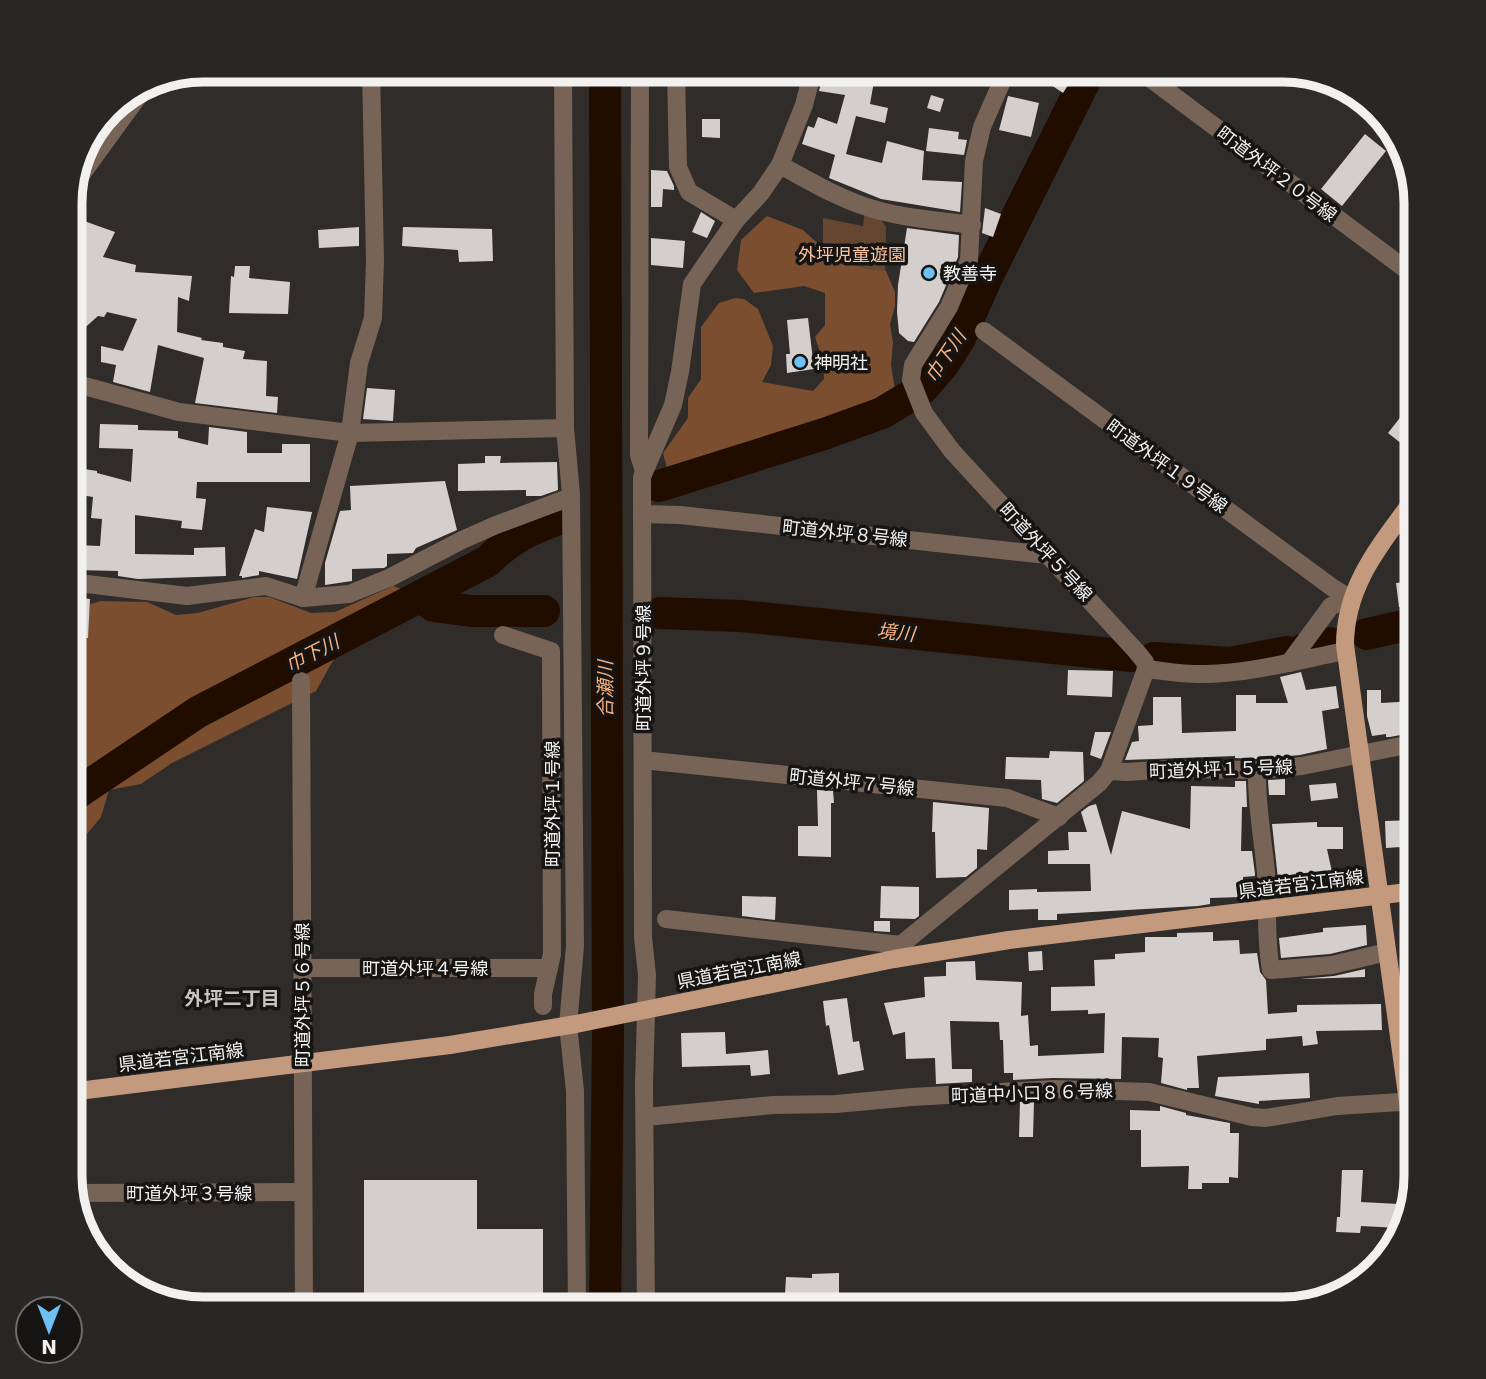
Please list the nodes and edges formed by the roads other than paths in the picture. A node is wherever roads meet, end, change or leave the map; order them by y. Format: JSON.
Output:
{"nodes":[{"id":1,"x":371,"y":82,"type":"edge"},
{"id":2,"x":564,"y":82,"type":"edge"},
{"id":3,"x":640,"y":82,"type":"edge"},
{"id":4,"x":676,"y":82,"type":"edge"},
{"id":5,"x":810,"y":82,"type":"edge"},
{"id":6,"x":1002,"y":82,"type":"edge"},
{"id":7,"x":1155,"y":82,"type":"edge"},
{"id":8,"x":125,"y":112,"type":"edge"},
{"id":9,"x":97,"y":146,"type":"edge"},
{"id":10,"x":780,"y":165,"type":"junction"},
{"id":11,"x":736,"y":220,"type":"junction"},
{"id":12,"x":972,"y":225,"type":"junction"},
{"id":13,"x":1403,"y":268,"type":"edge"},
{"id":14,"x":984,"y":331,"type":"dead end"},
{"id":15,"x":83,"y":386,"type":"edge"},
{"id":16,"x":565,"y":428,"type":"junction"},
{"id":17,"x":350,"y":433,"type":"junction"},
{"id":18,"x":644,"y":471,"type":"junction"},
{"id":19,"x":571,"y":497,"type":"junction"},
{"id":20,"x":1403,"y":513,"type":"edge"},
{"id":21,"x":642,"y":514,"type":"junction"},
{"id":22,"x":1047,"y":555,"type":"junction"},
{"id":23,"x":83,"y":584,"type":"edge"},
{"id":24,"x":303,"y":598,"type":"junction"},
{"id":25,"x":1351,"y":599,"type":"junction"},
{"id":26,"x":503,"y":635,"type":"dead end"},
{"id":27,"x":1345,"y":643,"type":"junction"},
{"id":28,"x":1295,"y":654,"type":"junction"},
{"id":29,"x":1142,"y":661,"type":"junction"},
{"id":30,"x":301,"y":681,"type":"dead end"},
{"id":31,"x":1404,"y":745,"type":"edge"},
{"id":32,"x":1359,"y":753,"type":"junction"},
{"id":33,"x":643,"y":760,"type":"junction"},
{"id":34,"x":1257,"y":770,"type":"junction"},
{"id":35,"x":1109,"y":771,"type":"junction"},
{"id":36,"x":1059,"y":817,"type":"junction"},
{"id":37,"x":1404,"y":892,"type":"edge"},
{"id":38,"x":1379,"y":895,"type":"junction"},
{"id":39,"x":1267,"y":909,"type":"junction"},
{"id":40,"x":666,"y":919,"type":"dead end"},
{"id":41,"x":898,"y":952,"type":"junction"},
{"id":42,"x":1387,"y":952,"type":"junction"},
{"id":43,"x":302,"y":968,"type":"junction"},
{"id":44,"x":549,"y":968,"type":"junction"},
{"id":45,"x":543,"y":1006,"type":"dead end"},
{"id":46,"x":643,"y":1010,"type":"junction"},
{"id":47,"x":572,"y":1024,"type":"junction"},
{"id":48,"x":1404,"y":1053,"type":"edge"},
{"id":49,"x":303,"y":1064,"type":"junction"},
{"id":50,"x":83,"y":1090,"type":"edge"},
{"id":51,"x":1404,"y":1102,"type":"edge"},
{"id":52,"x":645,"y":1117,"type":"junction"},
{"id":53,"x":84,"y":1193,"type":"edge"},
{"id":54,"x":303,"y":1197,"type":"junction"},
{"id":55,"x":86,"y":1204,"type":"edge"},
{"id":56,"x":304,"y":1297,"type":"edge"},
{"id":57,"x":577,"y":1297,"type":"edge"},
{"id":58,"x":646,"y":1297,"type":"edge"}],
"edges":[{"from":1,"to":17,"type":"street"},
{"from":2,"to":16,"type":"street"},
{"from":3,"to":18,"type":"street"},
{"from":4,"to":11,"type":"street"},
{"from":5,"to":10,"type":"street","name":"町道外坪９号線"},
{"from":6,"to":12,"type":"street","name":"町道外坪５号線"},
{"from":7,"to":13,"type":"street","name":"町道外坪２０号線"},
{"from":8,"to":9,"type":"street"},
{"from":10,"to":11,"type":"street","name":"町道外坪９号線"},
{"from":10,"to":12,"type":"street"},
{"from":11,"to":18,"type":"street","name":"町道外坪９号線"},
{"from":12,"to":22,"type":"street","name":"町道外坪５号線"},
{"from":14,"to":25,"type":"street","name":"町道外坪１９号線"},
{"from":15,"to":17,"type":"street"},
{"from":16,"to":17,"type":"street"},
{"from":16,"to":19,"type":"street"},
{"from":17,"to":24,"type":"street"},
{"from":18,"to":21,"type":"street","name":"町道外坪９号線"},
{"from":19,"to":24,"type":"street"},
{"from":19,"to":47,"type":"street"},
{"from":20,"to":25,"type":"main road"},
{"from":21,"to":22,"type":"street","name":"町道外坪８号線"},
{"from":21,"to":33,"type":"street","name":"町道外坪９号線"},
{"from":22,"to":29,"type":"street","name":"町道外坪５号線"},
{"from":23,"to":24,"type":"street"},
{"from":25,"to":27,"type":"main road"},
{"from":25,"to":28,"type":"street"},
{"from":26,"to":44,"type":"street","name":"町道外坪１号線"},
{"from":27,"to":28,"type":"street"},
{"from":27,"to":32,"type":"main road"},
{"from":28,"to":29,"type":"street"},
{"from":29,"to":35,"type":"street"},
{"from":30,"to":43,"type":"street","name":"町道外坪５６号線"},
{"from":31,"to":32,"type":"street","name":"町道外坪１５号線"},
{"from":32,"to":34,"type":"street","name":"町道外坪１５号線"},
{"from":32,"to":38,"type":"main road"},
{"from":33,"to":36,"type":"street","name":"町道外坪７号線"},
{"from":33,"to":46,"type":"street","name":"町道外坪９号線"},
{"from":34,"to":35,"type":"street","name":"町道外坪１５号線"},
{"from":34,"to":39,"type":"street"},
{"from":35,"to":36,"type":"street"},
{"from":36,"to":41,"type":"street"},
{"from":37,"to":38,"type":"main road","name":"県道若宮江南線"},
{"from":38,"to":39,"type":"main road","name":"県道若宮江南線"},
{"from":38,"to":42,"type":"main road"},
{"from":39,"to":41,"type":"main road","name":"県道若宮江南線"},
{"from":39,"to":42,"type":"street"},
{"from":40,"to":41,"type":"street"},
{"from":41,"to":46,"type":"main road","name":"県道若宮江南線"},
{"from":42,"to":48,"type":"main road"},
{"from":43,"to":44,"type":"street","name":"町道外坪４号線"},
{"from":43,"to":49,"type":"street","name":"町道外坪５６号線"},
{"from":44,"to":45,"type":"street","name":"町道外坪１号線"},
{"from":46,"to":47,"type":"main road","name":"県道若宮江南線"},
{"from":46,"to":52,"type":"street","name":"町道外坪９号線"},
{"from":47,"to":49,"type":"main road","name":"県道若宮江南線"},
{"from":47,"to":57,"type":"street"},
{"from":49,"to":50,"type":"main road","name":"県道若宮江南線"},
{"from":49,"to":54,"type":"street","name":"町道外坪５６号線"},
{"from":51,"to":52,"type":"street","name":"町道中小口８６号線"},
{"from":52,"to":58,"type":"street","name":"町道外坪９号線"},
{"from":53,"to":54,"type":"street","name":"町道外坪３号線"},
{"from":54,"to":55,"type":"street"},
{"from":54,"to":56,"type":"street","name":"町道外坪５６号線"}]}
